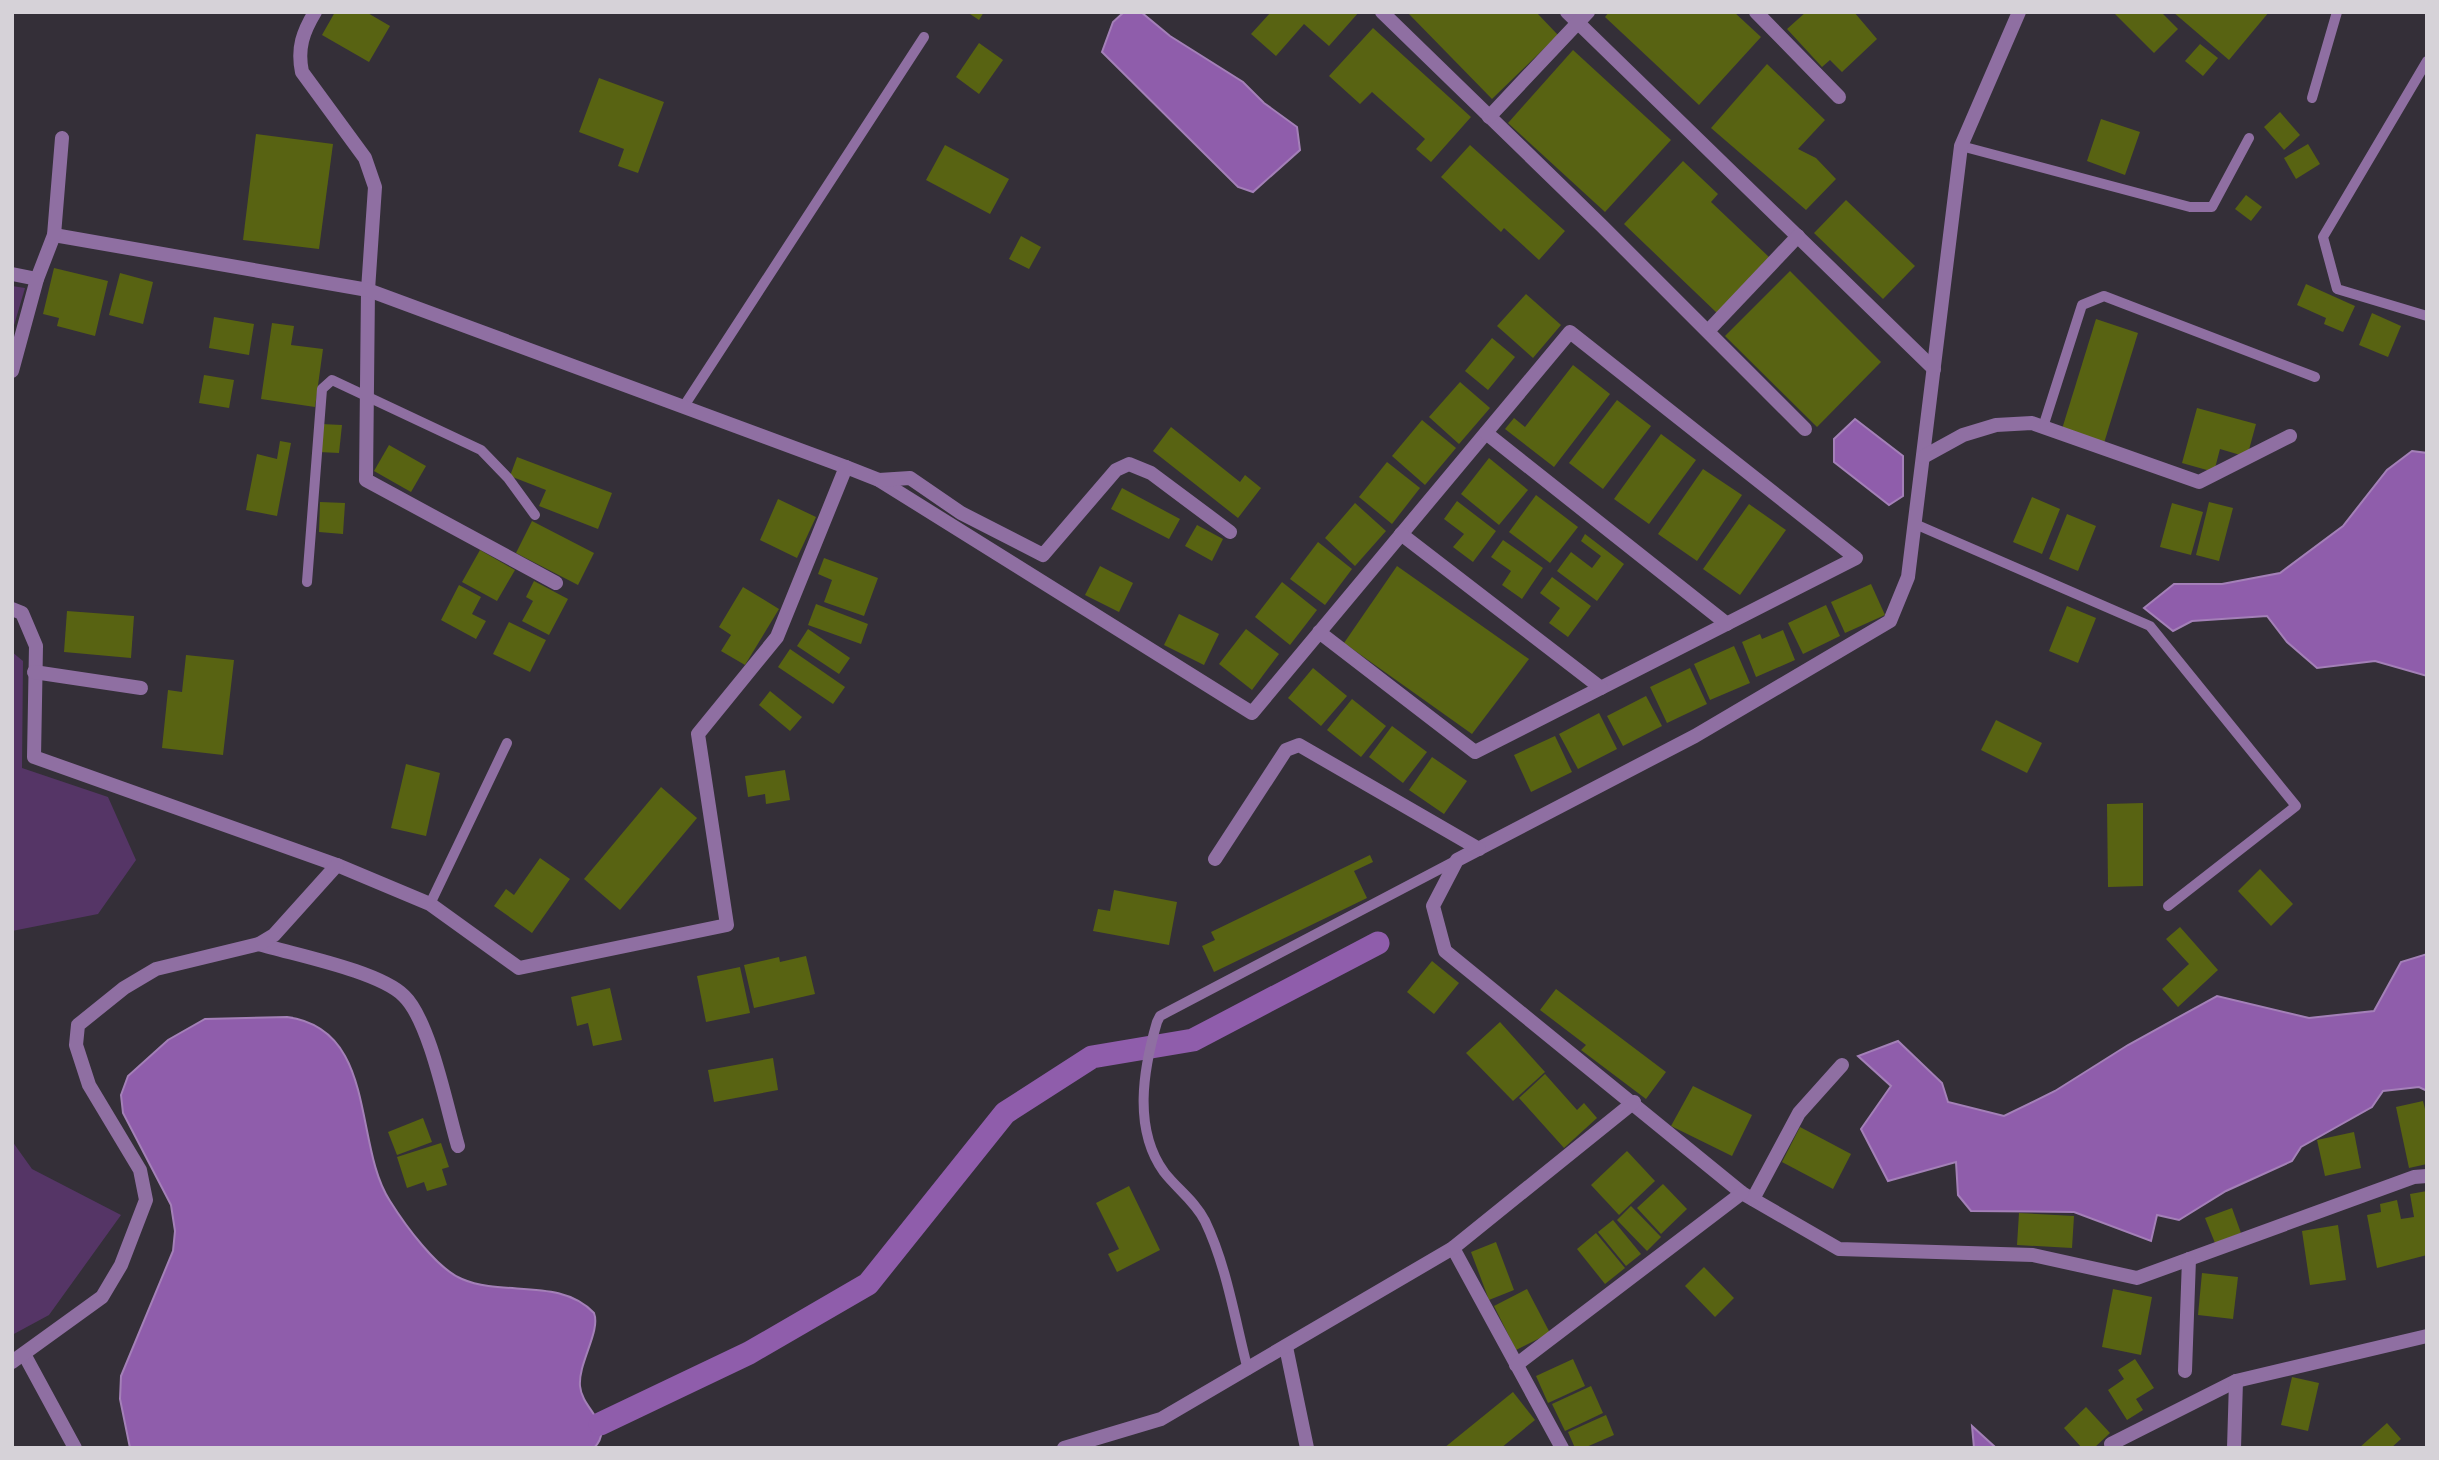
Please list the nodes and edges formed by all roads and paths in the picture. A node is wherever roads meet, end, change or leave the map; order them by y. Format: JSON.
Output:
{"nodes":[{"id":1,"x":315,"y":12,"type":"edge"},
{"id":2,"x":1382,"y":12,"type":"edge"},
{"id":3,"x":1567,"y":12,"type":"edge"},
{"id":4,"x":1756,"y":12,"type":"edge"},
{"id":5,"x":2019,"y":12,"type":"edge"},
{"id":6,"x":2337,"y":12,"type":"edge"},
{"id":7,"x":1583,"y":18,"type":"edge"},
{"id":8,"x":924,"y":37,"type":"dead end"},
{"id":9,"x":2427,"y":61,"type":"edge"},
{"id":10,"x":1839,"y":97,"type":"dead end"},
{"id":11,"x":2312,"y":99,"type":"dead end"},
{"id":12,"x":1489,"y":117,"type":"junction"},
{"id":13,"x":62,"y":138,"type":"dead end"},
{"id":14,"x":2249,"y":138,"type":"dead end"},
{"id":15,"x":1961,"y":146,"type":"junction"},
{"id":16,"x":54,"y":235,"type":"junction"},
{"id":17,"x":1798,"y":236,"type":"junction"},
{"id":18,"x":12,"y":274,"type":"edge"},
{"id":19,"x":37,"y":279,"type":"junction"},
{"id":20,"x":368,"y":290,"type":"junction"},
{"id":21,"x":2427,"y":316,"type":"edge"},
{"id":22,"x":1708,"y":331,"type":"junction"},
{"id":23,"x":1934,"y":369,"type":"junction"},
{"id":24,"x":12,"y":372,"type":"edge"},
{"id":25,"x":2315,"y":377,"type":"dead end"},
{"id":26,"x":367,"y":394,"type":"junction"},
{"id":27,"x":684,"y":406,"type":"junction"},
{"id":28,"x":2043,"y":427,"type":"junction"},
{"id":29,"x":1805,"y":429,"type":"dead end"},
{"id":30,"x":1486,"y":433,"type":"junction"},
{"id":31,"x":2290,"y":436,"type":"dead end"},
{"id":32,"x":1923,"y":457,"type":"junction"},
{"id":33,"x":846,"y":467,"type":"junction"},
{"id":34,"x":879,"y":480,"type":"junction"},
{"id":35,"x":536,"y":515,"type":"dead end"},
{"id":36,"x":1915,"y":524,"type":"junction"},
{"id":37,"x":1230,"y":532,"type":"dead end"},
{"id":38,"x":1401,"y":534,"type":"junction"},
{"id":39,"x":307,"y":582,"type":"dead end"},
{"id":40,"x":556,"y":583,"type":"dead end"},
{"id":41,"x":12,"y":609,"type":"edge"},
{"id":42,"x":1727,"y":624,"type":"junction"},
{"id":43,"x":1319,"y":632,"type":"junction"},
{"id":44,"x":34,"y":672,"type":"junction"},
{"id":45,"x":142,"y":688,"type":"dead end"},
{"id":46,"x":1601,"y":688,"type":"junction"},
{"id":47,"x":507,"y":743,"type":"dead end"},
{"id":48,"x":1479,"y":849,"type":"junction"},
{"id":49,"x":1215,"y":859,"type":"dead end"},
{"id":50,"x":1457,"y":860,"type":"junction"},
{"id":51,"x":337,"y":865,"type":"junction"},
{"id":52,"x":430,"y":904,"type":"junction"},
{"id":53,"x":2168,"y":906,"type":"dead end"},
{"id":54,"x":259,"y":944,"type":"junction"},
{"id":55,"x":1842,"y":1065,"type":"dead end"},
{"id":56,"x":1634,"y":1102,"type":"junction"},
{"id":57,"x":458,"y":1146,"type":"dead end"},
{"id":58,"x":2427,"y":1176,"type":"edge"},
{"id":59,"x":1747,"y":1196,"type":"junction"},
{"id":60,"x":1453,"y":1248,"type":"junction"},
{"id":61,"x":2189,"y":1259,"type":"junction"},
{"id":62,"x":2427,"y":1336,"type":"edge"},
{"id":63,"x":1286,"y":1347,"type":"junction"},
{"id":64,"x":18,"y":1358,"type":"edge"},
{"id":65,"x":1516,"y":1365,"type":"junction"},
{"id":66,"x":1248,"y":1370,"type":"junction"},
{"id":67,"x":2185,"y":1371,"type":"dead end"},
{"id":68,"x":2236,"y":1381,"type":"junction"},
{"id":69,"x":2111,"y":1444,"type":"dead end"},
{"id":70,"x":75,"y":1448,"type":"edge"},
{"id":71,"x":1064,"y":1448,"type":"edge"},
{"id":72,"x":1307,"y":1448,"type":"edge"},
{"id":73,"x":1562,"y":1448,"type":"edge"},
{"id":74,"x":2234,"y":1448,"type":"edge"}],
"edges":[{"from":1,"to":20,"type":"street"},
{"from":2,"to":12,"type":"street"},
{"from":3,"to":7,"type":"street"},
{"from":4,"to":10,"type":"street"},
{"from":5,"to":15,"type":"street"},
{"from":6,"to":11,"type":"lane"},
{"from":7,"to":12,"type":"street"},
{"from":7,"to":17,"type":"street"},
{"from":8,"to":27,"type":"lane"},
{"from":9,"to":21,"type":"lane"},
{"from":12,"to":22,"type":"street"},
{"from":13,"to":16,"type":"street"},
{"from":14,"to":15,"type":"lane"},
{"from":15,"to":23,"type":"street"},
{"from":16,"to":19,"type":"street"},
{"from":16,"to":20,"type":"street"},
{"from":17,"to":22,"type":"street"},
{"from":17,"to":23,"type":"street"},
{"from":18,"to":19,"type":"street"},
{"from":19,"to":24,"type":"street"},
{"from":20,"to":26,"type":"street"},
{"from":20,"to":27,"type":"street"},
{"from":22,"to":29,"type":"street"},
{"from":23,"to":32,"type":"street"},
{"from":25,"to":28,"type":"lane"},
{"from":26,"to":35,"type":"lane"},
{"from":26,"to":39,"type":"lane"},
{"from":26,"to":40,"type":"street"},
{"from":27,"to":33,"type":"street"},
{"from":28,"to":31,"type":"street"},
{"from":28,"to":32,"type":"street"},
{"from":30,"to":38,"type":"street"},
{"from":30,"to":42,"type":"street"},
{"from":30,"to":42,"type":"street"},
{"from":32,"to":36,"type":"street"},
{"from":33,"to":34,"type":"street"},
{"from":33,"to":52,"type":"street"},
{"from":34,"to":37,"type":"street"},
{"from":34,"to":43,"type":"street"},
{"from":36,"to":48,"type":"street"},
{"from":36,"to":53,"type":"lane"},
{"from":38,"to":43,"type":"street"},
{"from":38,"to":46,"type":"street"},
{"from":41,"to":44,"type":"street"},
{"from":42,"to":46,"type":"street"},
{"from":43,"to":46,"type":"street"},
{"from":44,"to":45,"type":"street"},
{"from":44,"to":51,"type":"street"},
{"from":47,"to":52,"type":"lane"},
{"from":48,"to":49,"type":"street"},
{"from":48,"to":50,"type":"street"},
{"from":50,"to":56,"type":"street"},
{"from":50,"to":66,"type":"lane"},
{"from":51,"to":52,"type":"street"},
{"from":51,"to":54,"type":"street"},
{"from":54,"to":57,"type":"street"},
{"from":54,"to":64,"type":"street"},
{"from":55,"to":59,"type":"street"},
{"from":56,"to":59,"type":"street"},
{"from":56,"to":60,"type":"street"},
{"from":58,"to":61,"type":"street"},
{"from":59,"to":61,"type":"street"},
{"from":59,"to":65,"type":"street"},
{"from":60,"to":63,"type":"street"},
{"from":60,"to":65,"type":"street"},
{"from":61,"to":67,"type":"street"},
{"from":62,"to":68,"type":"street"},
{"from":63,"to":66,"type":"street"},
{"from":63,"to":72,"type":"street"},
{"from":64,"to":70,"type":"street"},
{"from":65,"to":73,"type":"street"},
{"from":66,"to":71,"type":"street"},
{"from":68,"to":69,"type":"street"},
{"from":68,"to":74,"type":"street"}]}
